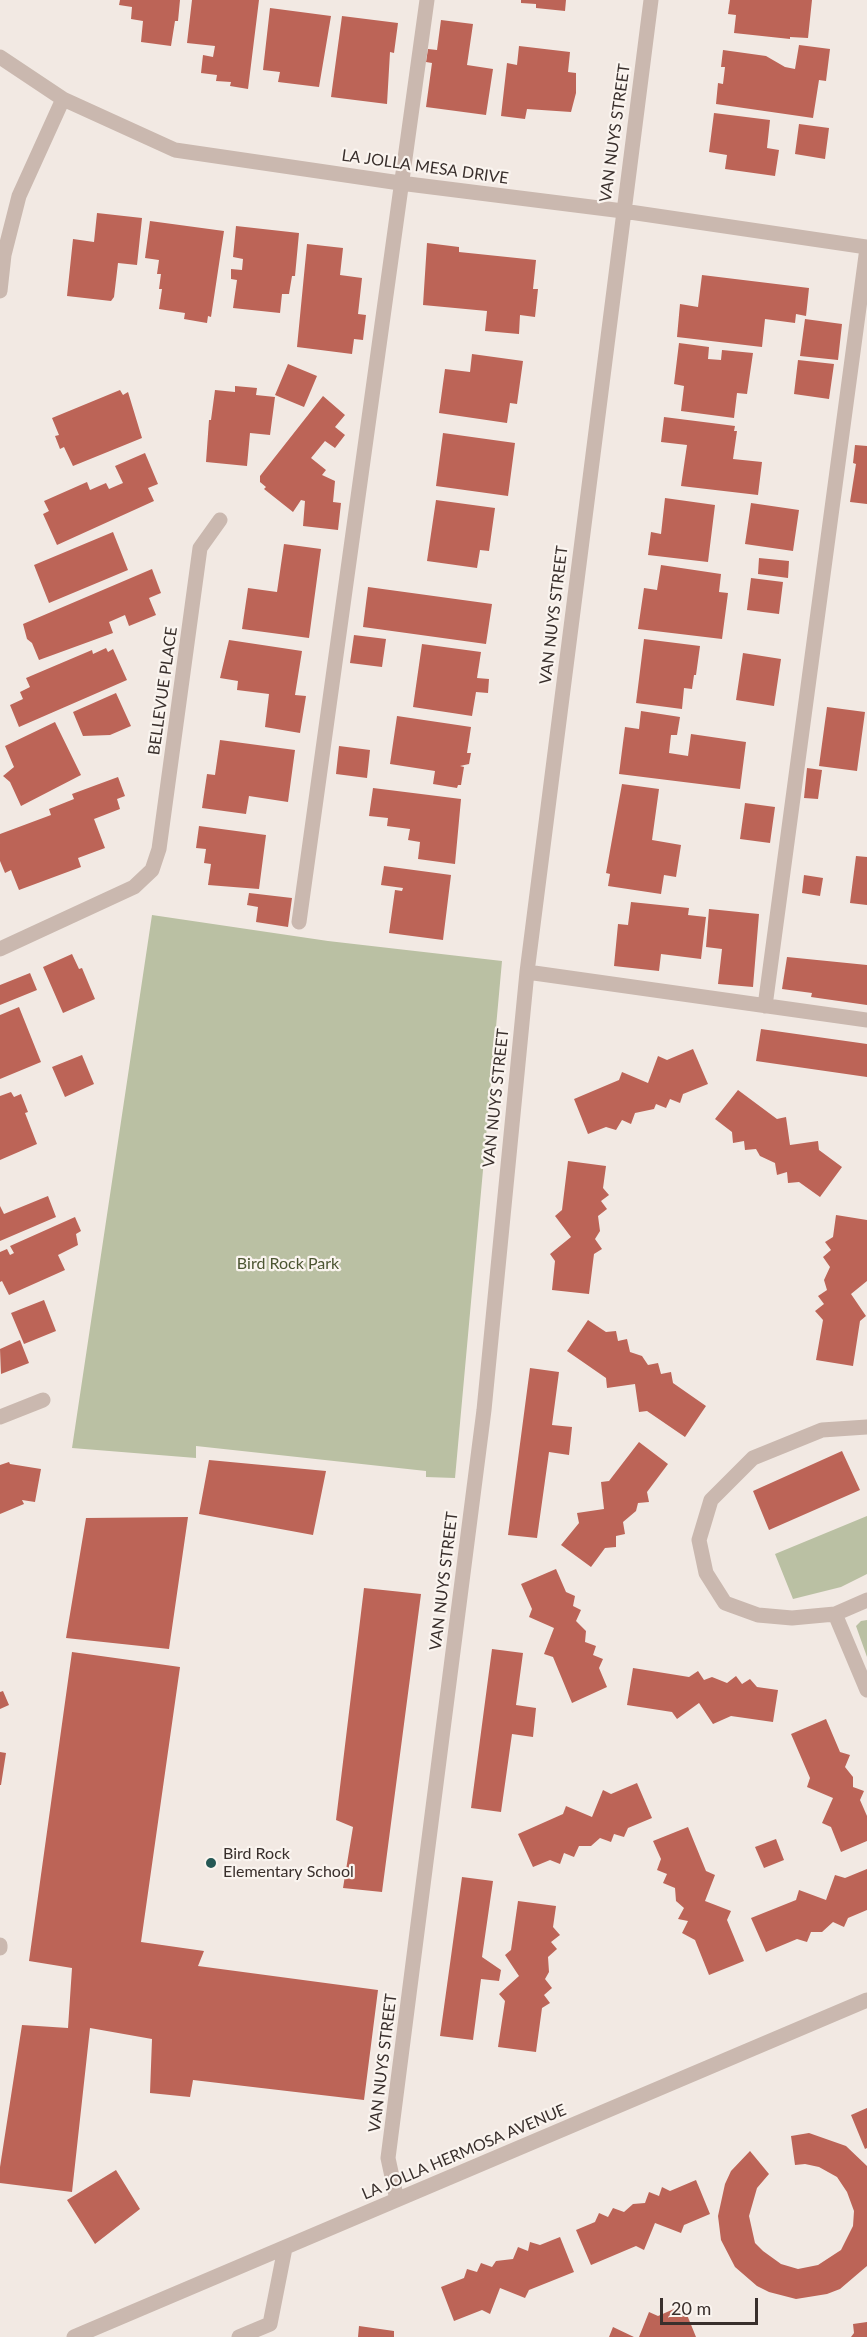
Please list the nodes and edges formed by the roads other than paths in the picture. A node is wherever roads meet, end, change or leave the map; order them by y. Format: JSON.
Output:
{"nodes":[{"id":1,"x":427,"y":0,"type":"edge"},
{"id":2,"x":651,"y":0,"type":"edge"},
{"id":3,"x":0,"y":57,"type":"edge"},
{"id":4,"x":63,"y":99,"type":"junction"},
{"id":5,"x":400,"y":183,"type":"junction"},
{"id":6,"x":622,"y":211,"type":"junction"},
{"id":7,"x":867,"y":248,"type":"edge"},
{"id":8,"x":2,"y":256,"type":"edge"},
{"id":9,"x":0,"y":291,"type":"edge"},
{"id":10,"x":220,"y":520,"type":"dead end"},
{"id":11,"x":299,"y":922,"type":"dead end"},
{"id":12,"x":0,"y":949,"type":"edge"},
{"id":13,"x":527,"y":972,"type":"junction"},
{"id":14,"x":765,"y":1006,"type":"junction"},
{"id":15,"x":867,"y":1020,"type":"edge"},
{"id":16,"x":43,"y":1400,"type":"dead end"},
{"id":17,"x":0,"y":1417,"type":"edge"},
{"id":18,"x":867,"y":1427,"type":"edge"},
{"id":19,"x":867,"y":1600,"type":"edge"},
{"id":20,"x":835,"y":1614,"type":"junction"},
{"id":21,"x":867,"y":1690,"type":"edge"},
{"id":22,"x":867,"y":2000,"type":"edge"},
{"id":23,"x":397,"y":2200,"type":"junction"},
{"id":24,"x":285,"y":2248,"type":"junction"},
{"id":25,"x":74,"y":2337,"type":"edge"},
{"id":26,"x":239,"y":2337,"type":"edge"}],
"edges":[{"from":1,"to":5,"type":"street"},
{"from":2,"to":6,"type":"street","name":"VAN NUYS STREET"},
{"from":3,"to":4,"type":"street","name":"LA JOLLA MESA DRIVE"},
{"from":4,"to":5,"type":"street","name":"LA JOLLA MESA DRIVE"},
{"from":4,"to":8,"type":"street"},
{"from":5,"to":6,"type":"street","name":"LA JOLLA MESA DRIVE"},
{"from":5,"to":11,"type":"street"},
{"from":6,"to":7,"type":"street","name":"LA JOLLA MESA DRIVE"},
{"from":6,"to":13,"type":"street","name":"VAN NUYS STREET"},
{"from":7,"to":14,"type":"street"},
{"from":8,"to":9,"type":"street"},
{"from":10,"to":12,"type":"street","name":"BELLEVUE PLACE"},
{"from":13,"to":14,"type":"street"},
{"from":13,"to":23,"type":"street","name":"VAN NUYS STREET"},
{"from":14,"to":15,"type":"street"},
{"from":16,"to":17,"type":"street"},
{"from":18,"to":20,"type":"street"},
{"from":19,"to":20,"type":"street"},
{"from":20,"to":21,"type":"street"},
{"from":22,"to":23,"type":"street","name":"LA JOLLA HERMOSA AVENUE"},
{"from":23,"to":24,"type":"street","name":"LA JOLLA HERMOSA AVENUE"},
{"from":24,"to":25,"type":"street","name":"LA JOLLA HERMOSA AVENUE"},
{"from":24,"to":26,"type":"street"}]}
